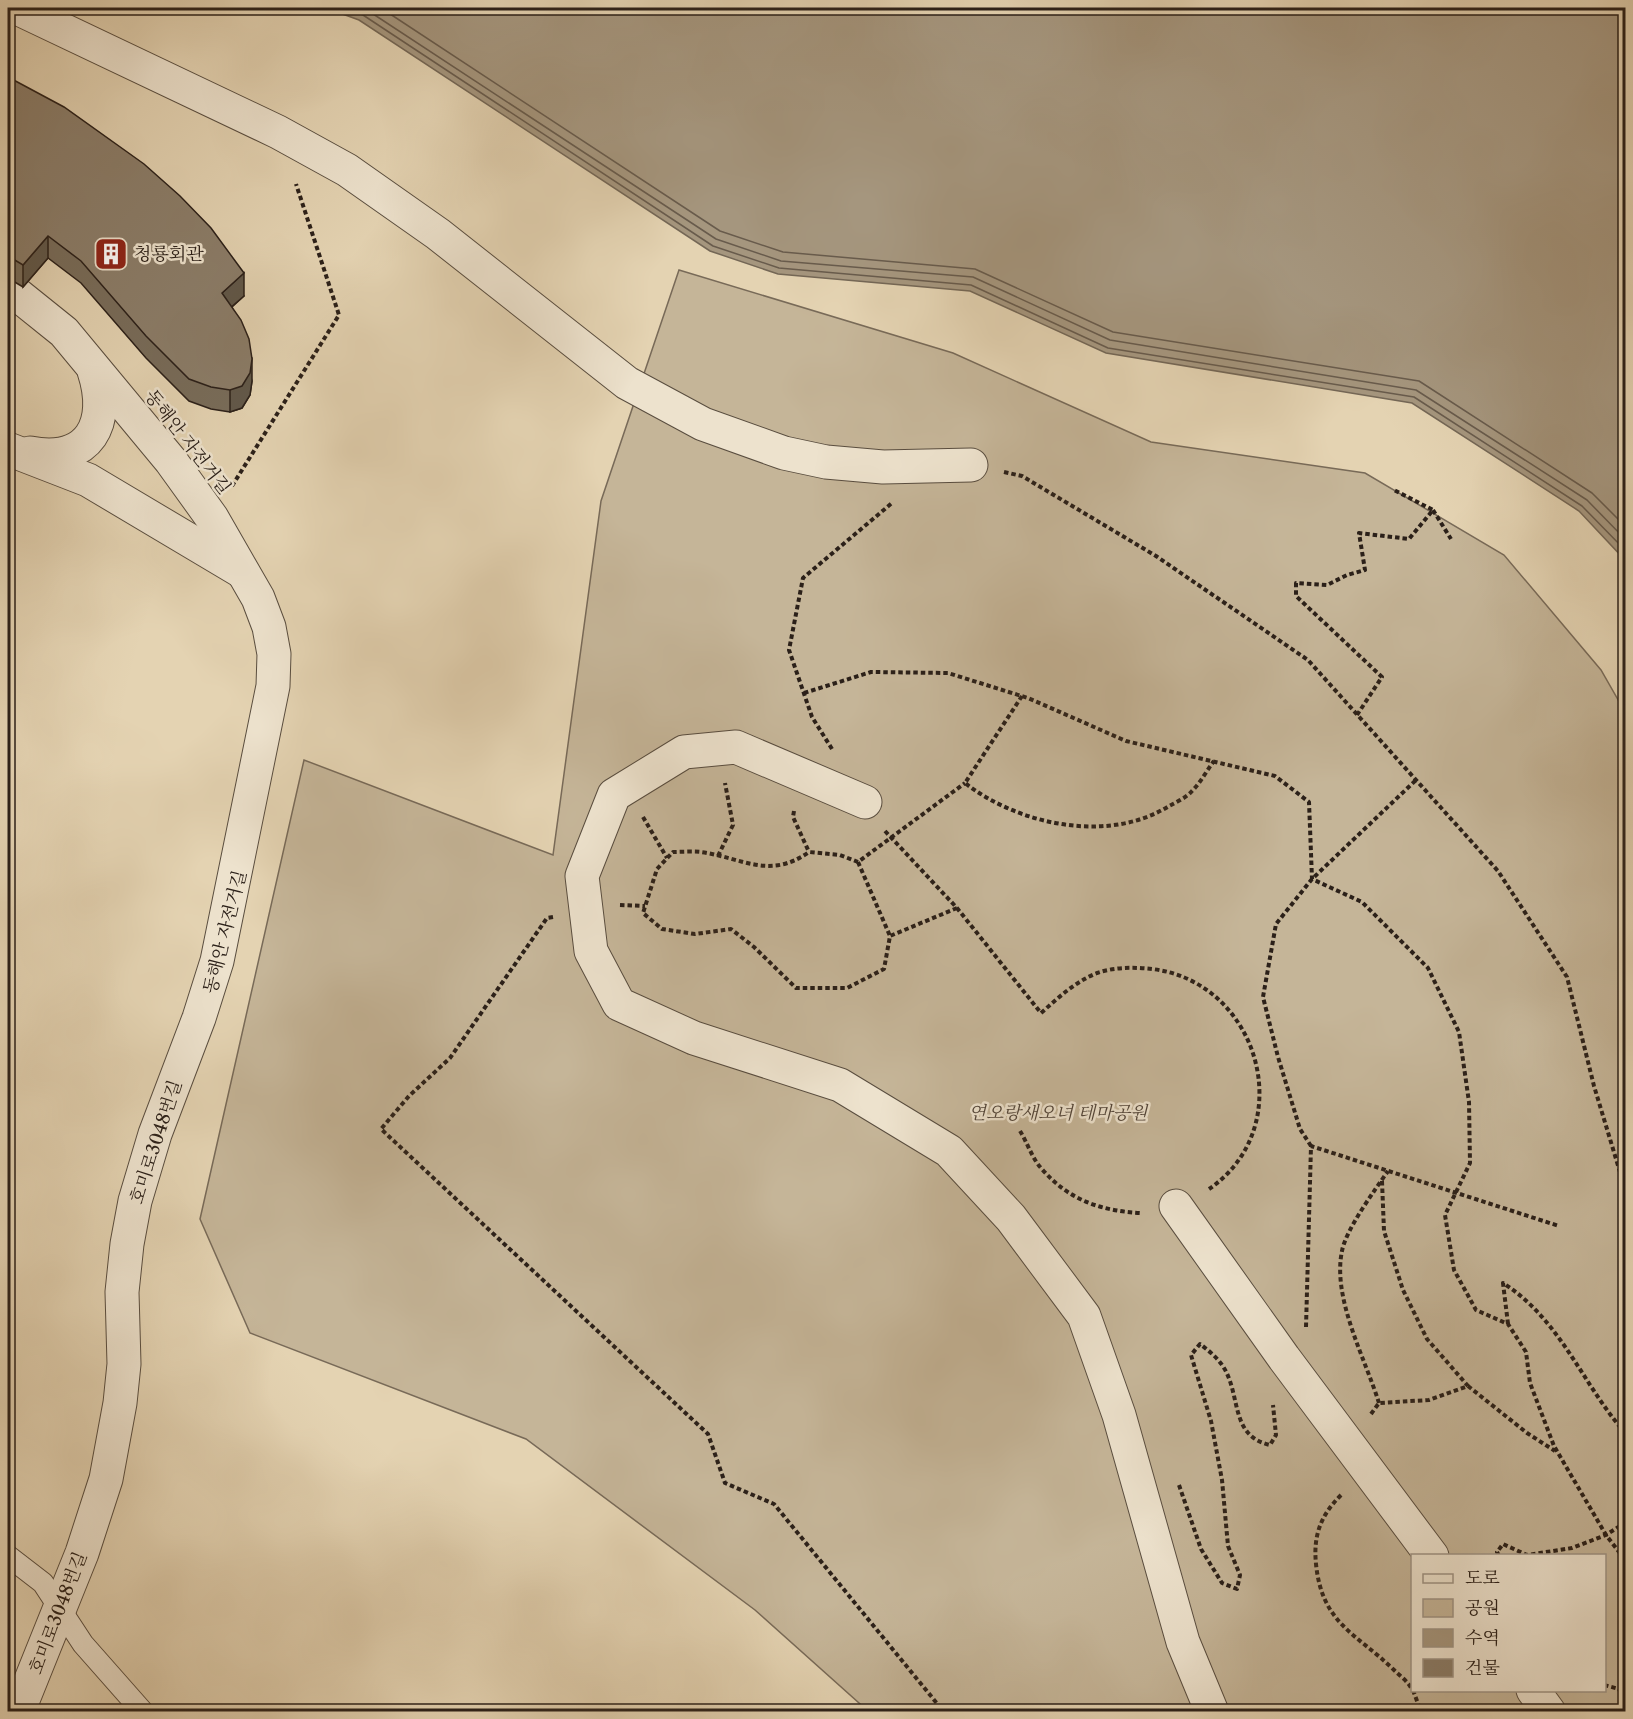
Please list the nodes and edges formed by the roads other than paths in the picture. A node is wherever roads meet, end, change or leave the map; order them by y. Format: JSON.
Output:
{"nodes":[{"id":1,"x":17,"y":8,"type":"edge"},
{"id":2,"x":8,"y":287,"type":"edge"},
{"id":3,"x":93,"y":366,"type":"junction"},
{"id":4,"x":8,"y":449,"type":"edge"},
{"id":5,"x":971,"y":465,"type":"road end"},
{"id":6,"x":243,"y":572,"type":"junction"},
{"id":7,"x":865,"y":802,"type":"road end"},
{"id":8,"x":1176,"y":1206,"type":"road end"},
{"id":9,"x":1431,"y":1554,"type":"edge"},
{"id":10,"x":8,"y":1556,"type":"edge"},
{"id":11,"x":61,"y":1608,"type":"junction"},
{"id":12,"x":1534,"y":1692,"type":"edge"},
{"id":13,"x":18,"y":1712,"type":"edge"},
{"id":14,"x":143,"y":1712,"type":"edge"},
{"id":15,"x":1212,"y":1712,"type":"edge"},
{"id":16,"x":1549,"y":1712,"type":"edge"}],
"edges":[{"from":1,"to":5,"type":"street"},
{"from":2,"to":3,"type":"street","name":"호미로3048번길"},
{"from":3,"to":4,"type":"street"},
{"from":3,"to":6,"type":"street","name":"호미로3048번길"},
{"from":4,"to":6,"type":"street"},
{"from":6,"to":11,"type":"street","name":"호미로3048번길"},
{"from":7,"to":15,"type":"street"},
{"from":8,"to":9,"type":"street"},
{"from":10,"to":11,"type":"lane"},
{"from":11,"to":13,"type":"street","name":"호미로3048번길"},
{"from":11,"to":14,"type":"lane"},
{"from":12,"to":16,"type":"street"}]}
